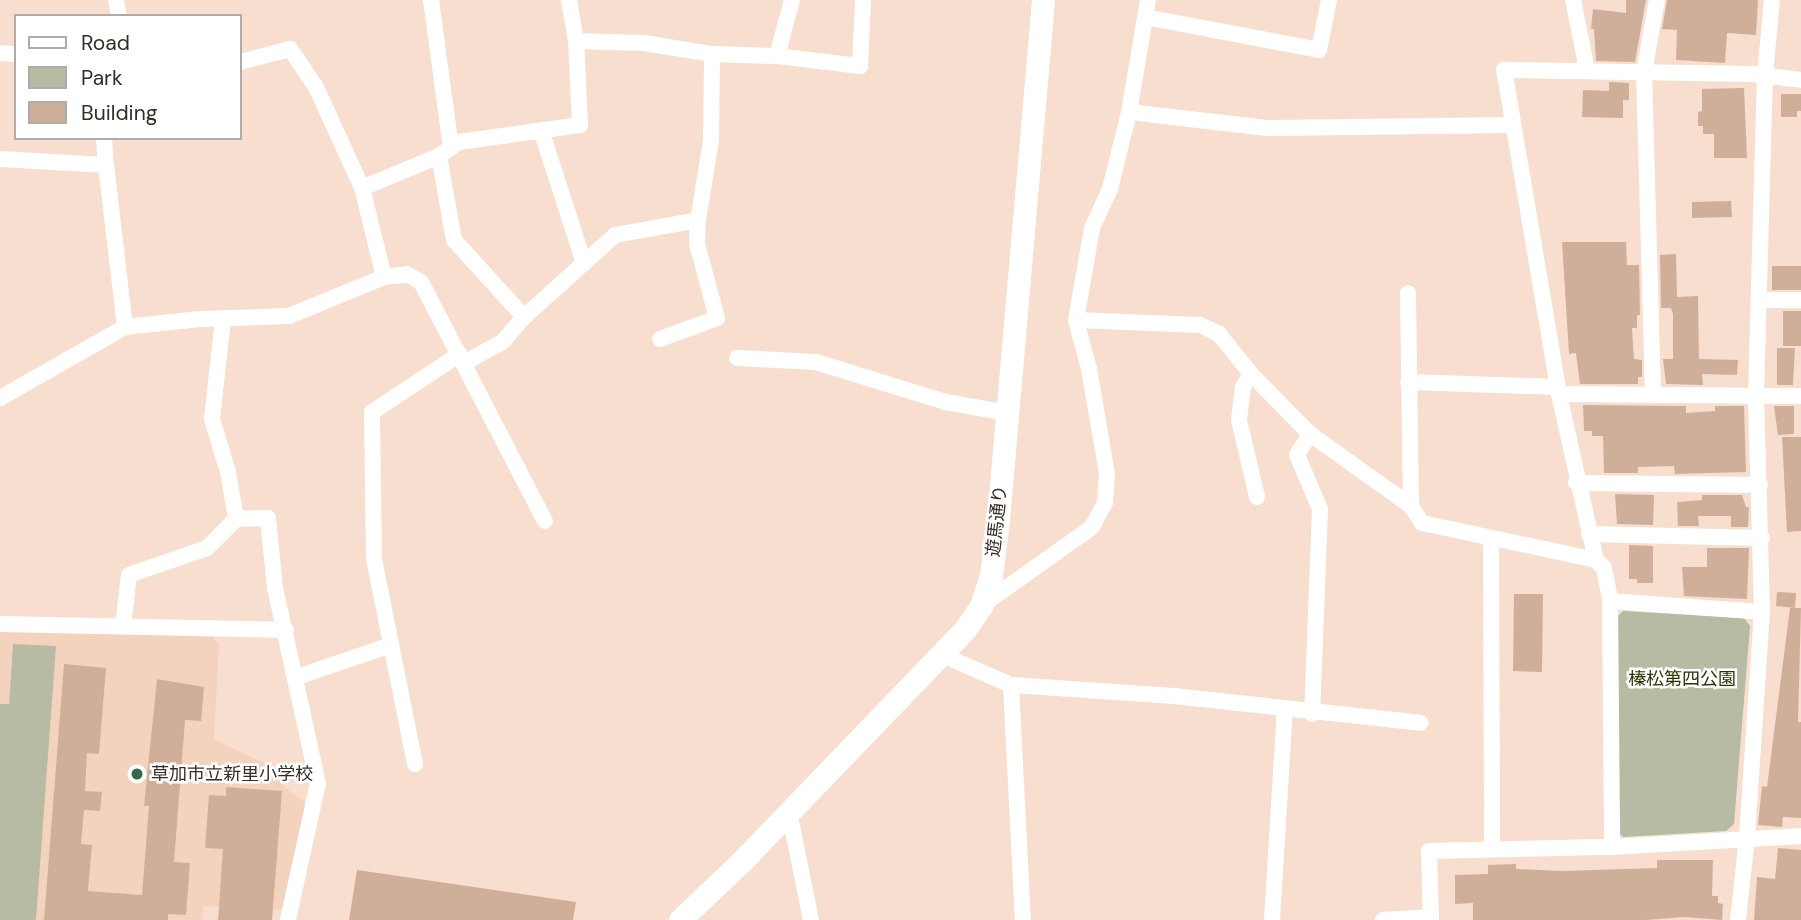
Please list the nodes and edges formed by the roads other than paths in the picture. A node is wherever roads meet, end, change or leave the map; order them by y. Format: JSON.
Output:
{"nodes":[{"id":1,"x":431,"y":0,"type":"edge"},
{"id":2,"x":569,"y":0,"type":"edge"},
{"id":3,"x":792,"y":0,"type":"edge"},
{"id":4,"x":863,"y":0,"type":"edge"},
{"id":5,"x":1043,"y":0,"type":"edge"},
{"id":6,"x":1148,"y":0,"type":"edge"},
{"id":7,"x":1329,"y":0,"type":"edge"},
{"id":8,"x":1573,"y":0,"type":"edge"},
{"id":9,"x":1657,"y":0,"type":"edge"},
{"id":10,"x":1772,"y":0,"type":"edge"},
{"id":11,"x":1145,"y":17,"type":"junction"},
{"id":12,"x":576,"y":41,"type":"junction"},
{"id":13,"x":712,"y":54,"type":"junction"},
{"id":14,"x":777,"y":56,"type":"junction"},
{"id":15,"x":242,"y":61,"type":"edge"},
{"id":16,"x":1587,"y":70,"type":"junction"},
{"id":17,"x":1644,"y":72,"type":"junction"},
{"id":18,"x":1765,"y":75,"type":"junction"},
{"id":19,"x":1801,"y":80,"type":"edge"},
{"id":20,"x":1129,"y":112,"type":"junction"},
{"id":21,"x":1512,"y":125,"type":"junction"},
{"id":22,"x":541,"y":130,"type":"junction"},
{"id":23,"x":104,"y":140,"type":"edge"},
{"id":24,"x":445,"y":152,"type":"junction"},
{"id":25,"x":0,"y":159,"type":"edge"},
{"id":26,"x":106,"y":165,"type":"junction"},
{"id":27,"x":362,"y":188,"type":"junction"},
{"id":28,"x":698,"y":220,"type":"junction"},
{"id":29,"x":583,"y":263,"type":"junction"},
{"id":30,"x":384,"y":278,"type":"junction"},
{"id":31,"x":1408,"y":293,"type":"dead end"},
{"id":32,"x":1759,"y":300,"type":"junction"},
{"id":33,"x":1801,"y":300,"type":"edge"},
{"id":34,"x":524,"y":317,"type":"junction"},
{"id":35,"x":223,"y":319,"type":"junction"},
{"id":36,"x":1076,"y":320,"type":"junction"},
{"id":37,"x":125,"y":327,"type":"junction"},
{"id":38,"x":660,"y":339,"type":"dead end"},
{"id":39,"x":737,"y":358,"type":"dead end"},
{"id":40,"x":462,"y":359,"type":"junction"},
{"id":41,"x":1251,"y":374,"type":"junction"},
{"id":42,"x":1408,"y":382,"type":"junction"},
{"id":43,"x":1559,"y":391,"type":"junction"},
{"id":44,"x":1654,"y":394,"type":"junction"},
{"id":45,"x":1756,"y":395,"type":"junction"},
{"id":46,"x":1801,"y":396,"type":"edge"},
{"id":47,"x":0,"y":397,"type":"edge"},
{"id":48,"x":1008,"y":413,"type":"junction"},
{"id":49,"x":1310,"y":434,"type":"junction"},
{"id":50,"x":1576,"y":484,"type":"junction"},
{"id":51,"x":1760,"y":485,"type":"junction"},
{"id":52,"x":1257,"y":498,"type":"dead end"},
{"id":53,"x":1411,"y":506,"type":"junction"},
{"id":54,"x":236,"y":519,"type":"junction"},
{"id":55,"x":545,"y":521,"type":"dead end"},
{"id":56,"x":1589,"y":534,"type":"junction"},
{"id":57,"x":1491,"y":538,"type":"junction"},
{"id":58,"x":1762,"y":538,"type":"junction"},
{"id":59,"x":1595,"y":560,"type":"junction"},
{"id":60,"x":1610,"y":601,"type":"junction"},
{"id":61,"x":981,"y":606,"type":"junction"},
{"id":62,"x":1762,"y":612,"type":"junction"},
{"id":63,"x":0,"y":624,"type":"edge"},
{"id":64,"x":123,"y":626,"type":"junction"},
{"id":65,"x":286,"y":630,"type":"junction"},
{"id":66,"x":391,"y":645,"type":"junction"},
{"id":67,"x":940,"y":654,"type":"junction"},
{"id":68,"x":297,"y":677,"type":"junction"},
{"id":69,"x":1012,"y":685,"type":"junction"},
{"id":70,"x":1285,"y":708,"type":"junction"},
{"id":71,"x":1312,"y":713,"type":"junction"},
{"id":72,"x":1421,"y":723,"type":"dead end"},
{"id":73,"x":415,"y":764,"type":"dead end"},
{"id":74,"x":786,"y":814,"type":"junction"},
{"id":75,"x":1801,"y":836,"type":"edge"},
{"id":76,"x":1747,"y":837,"type":"junction"},
{"id":77,"x":1612,"y":847,"type":"junction"},
{"id":78,"x":1492,"y":849,"type":"junction"},
{"id":79,"x":1431,"y":918,"type":"edge"},
{"id":80,"x":288,"y":920,"type":"edge"},
{"id":81,"x":680,"y":920,"type":"edge"},
{"id":82,"x":811,"y":920,"type":"edge"},
{"id":83,"x":1023,"y":920,"type":"edge"},
{"id":84,"x":1272,"y":920,"type":"edge"},
{"id":85,"x":1383,"y":920,"type":"edge"},
{"id":86,"x":1738,"y":920,"type":"edge"}],
"edges":[{"from":1,"to":24,"type":"street"},
{"from":2,"to":12,"type":"street"},
{"from":3,"to":14,"type":"street"},
{"from":4,"to":14,"type":"street"},
{"from":5,"to":48,"type":"street","name":"遊馬通り"},
{"from":6,"to":11,"type":"street"},
{"from":7,"to":11,"type":"street"},
{"from":8,"to":16,"type":"street"},
{"from":9,"to":17,"type":"street"},
{"from":10,"to":18,"type":"street"},
{"from":11,"to":20,"type":"street"},
{"from":12,"to":13,"type":"street"},
{"from":12,"to":22,"type":"street"},
{"from":13,"to":14,"type":"street"},
{"from":13,"to":28,"type":"street"},
{"from":15,"to":27,"type":"street"},
{"from":16,"to":17,"type":"street"},
{"from":16,"to":21,"type":"street"},
{"from":17,"to":18,"type":"street"},
{"from":17,"to":44,"type":"street"},
{"from":18,"to":19,"type":"street"},
{"from":18,"to":32,"type":"street"},
{"from":20,"to":21,"type":"street"},
{"from":20,"to":36,"type":"street"},
{"from":21,"to":43,"type":"street"},
{"from":22,"to":24,"type":"street"},
{"from":22,"to":29,"type":"street"},
{"from":23,"to":26,"type":"street"},
{"from":24,"to":27,"type":"street"},
{"from":24,"to":34,"type":"street"},
{"from":25,"to":26,"type":"street"},
{"from":26,"to":37,"type":"street"},
{"from":27,"to":30,"type":"street"},
{"from":28,"to":29,"type":"street"},
{"from":28,"to":38,"type":"street"},
{"from":29,"to":34,"type":"street"},
{"from":30,"to":35,"type":"street"},
{"from":30,"to":40,"type":"street"},
{"from":31,"to":42,"type":"street"},
{"from":32,"to":33,"type":"street"},
{"from":32,"to":45,"type":"street"},
{"from":34,"to":40,"type":"street"},
{"from":35,"to":37,"type":"street"},
{"from":35,"to":54,"type":"street"},
{"from":36,"to":41,"type":"street"},
{"from":36,"to":61,"type":"street"},
{"from":37,"to":47,"type":"street"},
{"from":39,"to":48,"type":"street"},
{"from":40,"to":55,"type":"street"},
{"from":40,"to":66,"type":"street"},
{"from":41,"to":49,"type":"street"},
{"from":41,"to":52,"type":"street"},
{"from":42,"to":43,"type":"street"},
{"from":42,"to":53,"type":"street"},
{"from":43,"to":44,"type":"street"},
{"from":43,"to":50,"type":"street"},
{"from":44,"to":45,"type":"street"},
{"from":45,"to":46,"type":"street"},
{"from":45,"to":51,"type":"street"},
{"from":48,"to":61,"type":"street","name":"遊馬通り"},
{"from":49,"to":53,"type":"street"},
{"from":49,"to":71,"type":"street"},
{"from":50,"to":51,"type":"street"},
{"from":50,"to":56,"type":"street"},
{"from":51,"to":58,"type":"street"},
{"from":53,"to":57,"type":"street"},
{"from":54,"to":64,"type":"street"},
{"from":54,"to":65,"type":"street"},
{"from":56,"to":58,"type":"street"},
{"from":56,"to":59,"type":"street"},
{"from":57,"to":59,"type":"street"},
{"from":57,"to":78,"type":"street"},
{"from":58,"to":62,"type":"street"},
{"from":59,"to":60,"type":"street"},
{"from":60,"to":62,"type":"street"},
{"from":60,"to":77,"type":"street"},
{"from":61,"to":67,"type":"street","name":"遊馬通り"},
{"from":62,"to":76,"type":"street"},
{"from":63,"to":64,"type":"street"},
{"from":64,"to":65,"type":"street"},
{"from":65,"to":68,"type":"street"},
{"from":66,"to":68,"type":"street"},
{"from":66,"to":73,"type":"street"},
{"from":67,"to":69,"type":"street"},
{"from":67,"to":74,"type":"street","name":"遊馬通り"},
{"from":68,"to":80,"type":"street"},
{"from":69,"to":70,"type":"street"},
{"from":69,"to":83,"type":"street"},
{"from":70,"to":71,"type":"street"},
{"from":70,"to":84,"type":"street"},
{"from":71,"to":72,"type":"street"},
{"from":74,"to":81,"type":"street","name":"遊馬通り"},
{"from":74,"to":82,"type":"street"},
{"from":75,"to":76,"type":"street"},
{"from":76,"to":77,"type":"street"},
{"from":76,"to":86,"type":"street"},
{"from":77,"to":78,"type":"street"},
{"from":78,"to":79,"type":"street"},
{"from":79,"to":85,"type":"street"}]}
